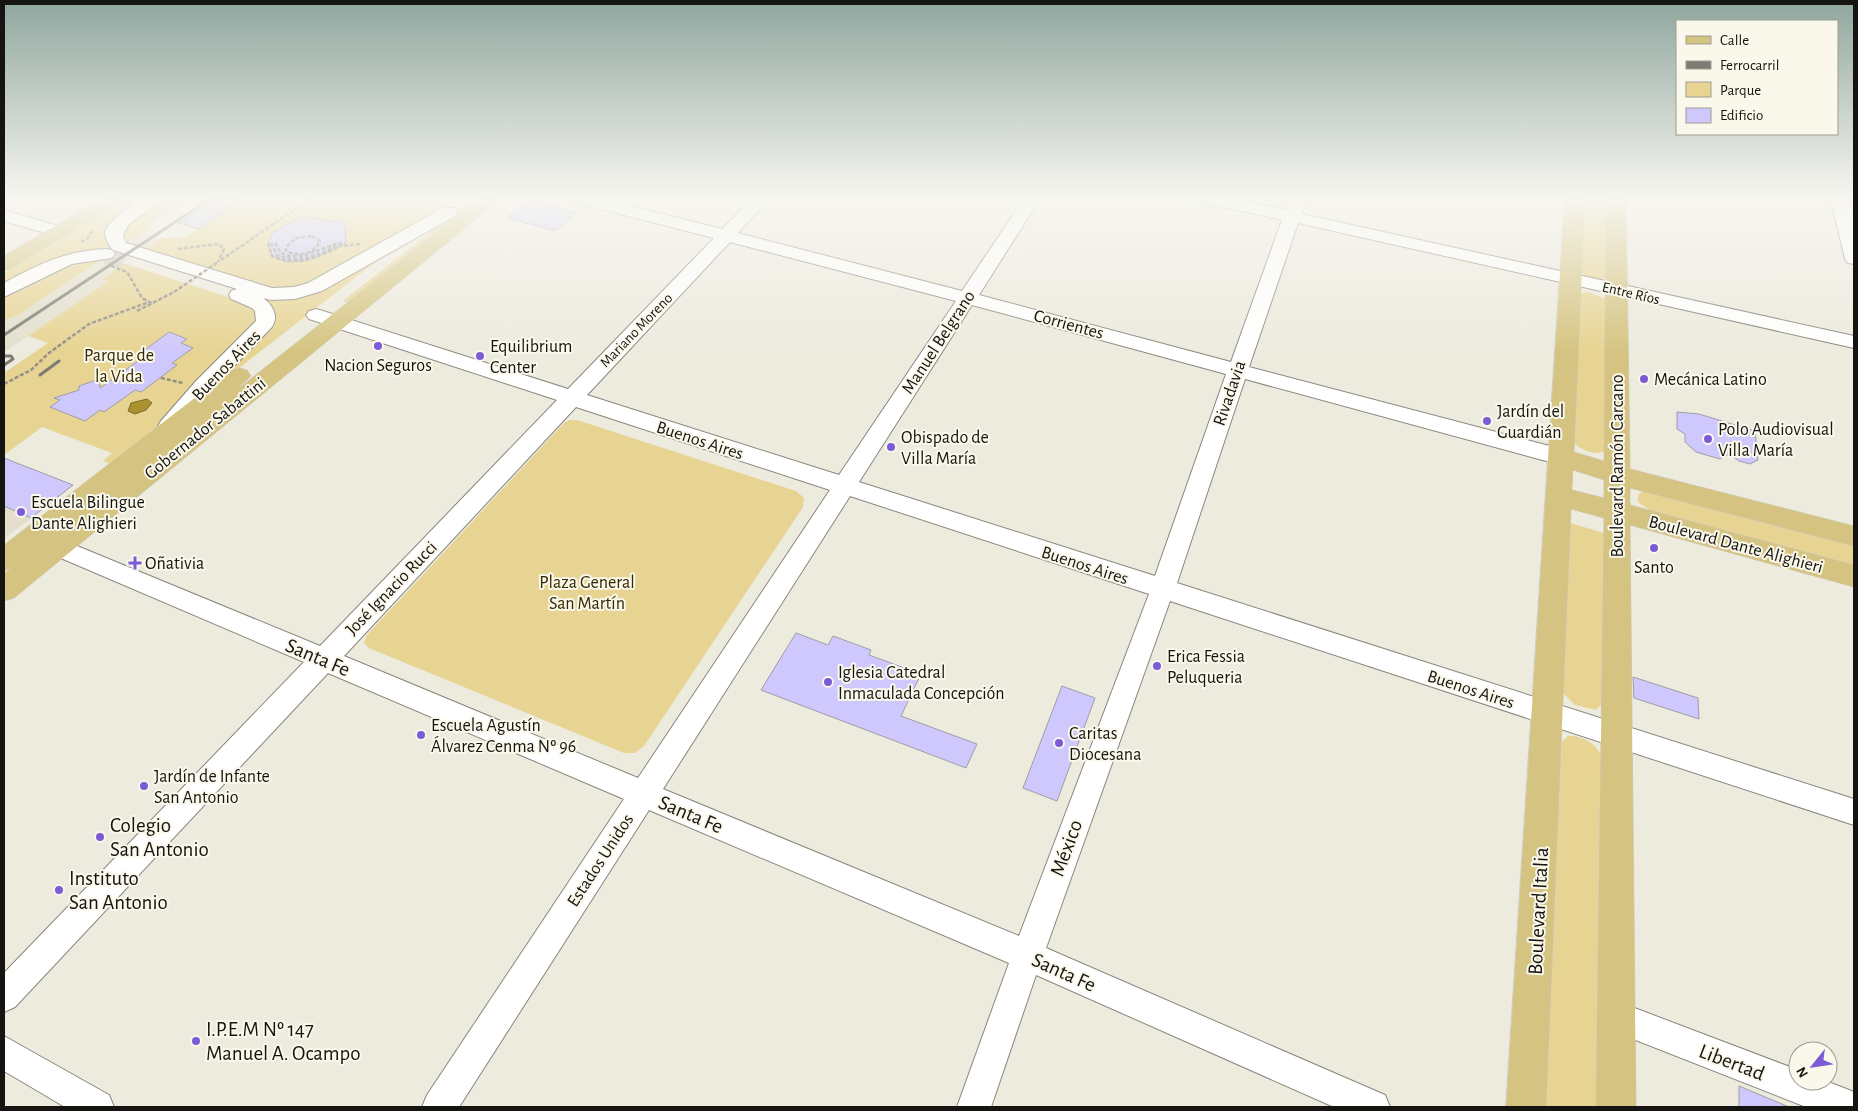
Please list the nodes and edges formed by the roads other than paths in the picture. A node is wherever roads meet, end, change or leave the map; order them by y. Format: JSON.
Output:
{"nodes":[{"id":1,"x":32,"y":249,"type":"edge"},
{"id":2,"x":128,"y":249,"type":"tunnel mouth"},
{"id":3,"x":383,"y":249,"type":"edge"},
{"id":4,"x":406,"y":249,"type":"edge"},
{"id":5,"x":422,"y":249,"type":"edge"},
{"id":6,"x":714,"y":249,"type":"edge"},
{"id":7,"x":780,"y":249,"type":"edge"},
{"id":8,"x":1000,"y":249,"type":"edge"},
{"id":9,"x":1279,"y":249,"type":"edge"},
{"id":10,"x":1433,"y":249,"type":"edge"},
{"id":11,"x":1573,"y":249,"type":"edge"},
{"id":12,"x":1616,"y":249,"type":"edge"},
{"id":13,"x":4,"y":266,"type":"edge"},
{"id":14,"x":1571,"y":280,"type":"junction"},
{"id":15,"x":1616,"y":290,"type":"junction"},
{"id":16,"x":4,"y":291,"type":"edge"},
{"id":17,"x":968,"y":298,"type":"junction"},
{"id":18,"x":326,"y":319,"type":"junction"},
{"id":19,"x":1854,"y":342,"type":"edge"},
{"id":20,"x":1236,"y":369,"type":"junction"},
{"id":21,"x":571,"y":398,"type":"junction"},
{"id":22,"x":156,"y":441,"type":"junction"},
{"id":23,"x":1561,"y":457,"type":"junction"},
{"id":24,"x":1617,"y":475,"type":"junction"},
{"id":25,"x":843,"y":487,"type":"junction"},
{"id":26,"x":1560,"y":496,"type":"junction"},
{"id":27,"x":1617,"y":512,"type":"junction"},
{"id":28,"x":67,"y":524,"type":"junction"},
{"id":29,"x":1854,"y":536,"type":"edge"},
{"id":30,"x":57,"y":547,"type":"junction"},
{"id":31,"x":4,"y":560,"type":"edge"},
{"id":32,"x":1854,"y":576,"type":"edge"},
{"id":33,"x":4,"y":590,"type":"edge"},
{"id":34,"x":1162,"y":590,"type":"junction"},
{"id":35,"x":323,"y":660,"type":"junction"},
{"id":36,"x":1549,"y":714,"type":"junction"},
{"id":37,"x":1615,"y":736,"type":"junction"},
{"id":38,"x":644,"y":794,"type":"junction"},
{"id":39,"x":1854,"y":812,"type":"edge"},
{"id":40,"x":1026,"y":955,"type":"junction"},
{"id":41,"x":4,"y":996,"type":"edge"},
{"id":42,"x":1616,"y":1017,"type":"junction"},
{"id":43,"x":4,"y":1052,"type":"edge"},
{"id":44,"x":97,"y":1107,"type":"edge"},
{"id":45,"x":440,"y":1107,"type":"edge"},
{"id":46,"x":974,"y":1107,"type":"edge"},
{"id":47,"x":1373,"y":1107,"type":"edge"},
{"id":48,"x":1526,"y":1107,"type":"edge"},
{"id":49,"x":1616,"y":1107,"type":"edge"},
{"id":50,"x":1849,"y":1107,"type":"edge"}],
"edges":[{"from":1,"to":13,"type":"main road"},
{"from":2,"to":3,"type":"street"},
{"from":4,"to":18,"type":"main road"},
{"from":5,"to":18,"type":"main road"},
{"from":6,"to":21,"type":"street","name":"Mariano Moreno"},
{"from":7,"to":17,"type":"street","name":"Corrientes"},
{"from":8,"to":17,"type":"street","name":"Manuel Belgrano"},
{"from":9,"to":20,"type":"street","name":"Rivadavia"},
{"from":10,"to":14,"type":"street","name":"Entre Ríos"},
{"from":11,"to":14,"type":"main road"},
{"from":12,"to":15,"type":"main road","name":"Boulevard Ramón Carcano"},
{"from":14,"to":15,"type":"street","name":"Entre Ríos"},
{"from":14,"to":23,"type":"main road"},
{"from":15,"to":19,"type":"street","name":"Entre Ríos"},
{"from":15,"to":24,"type":"main road","name":"Boulevard Ramón Carcano"},
{"from":16,"to":22,"type":"street","name":"Buenos Aires"},
{"from":17,"to":20,"type":"street","name":"Corrientes"},
{"from":17,"to":25,"type":"street","name":"Manuel Belgrano"},
{"from":18,"to":21,"type":"street","name":"Buenos Aires"},
{"from":18,"to":22,"type":"main road","name":"Gobernador Sabattini"},
{"from":18,"to":28,"type":"main road","name":"Gobernador Sabattini"},
{"from":20,"to":23,"type":"street","name":"Corrientes"},
{"from":20,"to":34,"type":"street","name":"Rivadavia"},
{"from":21,"to":25,"type":"street","name":"Buenos Aires"},
{"from":21,"to":35,"type":"street","name":"José Ignacio Rucci"},
{"from":22,"to":28,"type":"main road","name":"Gobernador Sabattini"},
{"from":23,"to":24,"type":"main road","name":"Boulevard Dante Alighieri"},
{"from":23,"to":26,"type":"main road"},
{"from":24,"to":27,"type":"main road","name":"Boulevard Ramón Carcano"},
{"from":24,"to":29,"type":"main road","name":"Boulevard Dante Alighieri"},
{"from":25,"to":34,"type":"street","name":"Buenos Aires"},
{"from":25,"to":38,"type":"street","name":"Estados Unidos"},
{"from":26,"to":27,"type":"main road","name":"Boulevard Dante Alighieri"},
{"from":26,"to":36,"type":"main road"},
{"from":27,"to":32,"type":"main road","name":"Boulevard Dante Alighieri"},
{"from":27,"to":37,"type":"main road","name":"Boulevard Ramón Carcano"},
{"from":28,"to":30,"type":"main road","name":"Gobernador Sabattini"},
{"from":28,"to":31,"type":"main road","name":"Gobernador Sabattini"},
{"from":30,"to":31,"type":"street"},
{"from":30,"to":33,"type":"main road","name":"Gobernador Sabattini"},
{"from":30,"to":35,"type":"street","name":"Santa Fe"},
{"from":34,"to":36,"type":"street","name":"Buenos Aires"},
{"from":34,"to":40,"type":"street","name":"México"},
{"from":35,"to":38,"type":"street","name":"Santa Fe"},
{"from":35,"to":41,"type":"street","name":"José Ignacio Rucci"},
{"from":36,"to":37,"type":"street","name":"Buenos Aires"},
{"from":36,"to":48,"type":"main road","name":"Boulevard Italia"},
{"from":37,"to":39,"type":"street","name":"Buenos Aires"},
{"from":37,"to":42,"type":"main road"},
{"from":38,"to":40,"type":"street","name":"Santa Fe"},
{"from":38,"to":45,"type":"street","name":"Estados Unidos"},
{"from":40,"to":46,"type":"street","name":"México"},
{"from":40,"to":47,"type":"street","name":"Santa Fe"},
{"from":42,"to":49,"type":"main road"},
{"from":42,"to":50,"type":"street","name":"Libertad"},
{"from":43,"to":44,"type":"street"}]}
